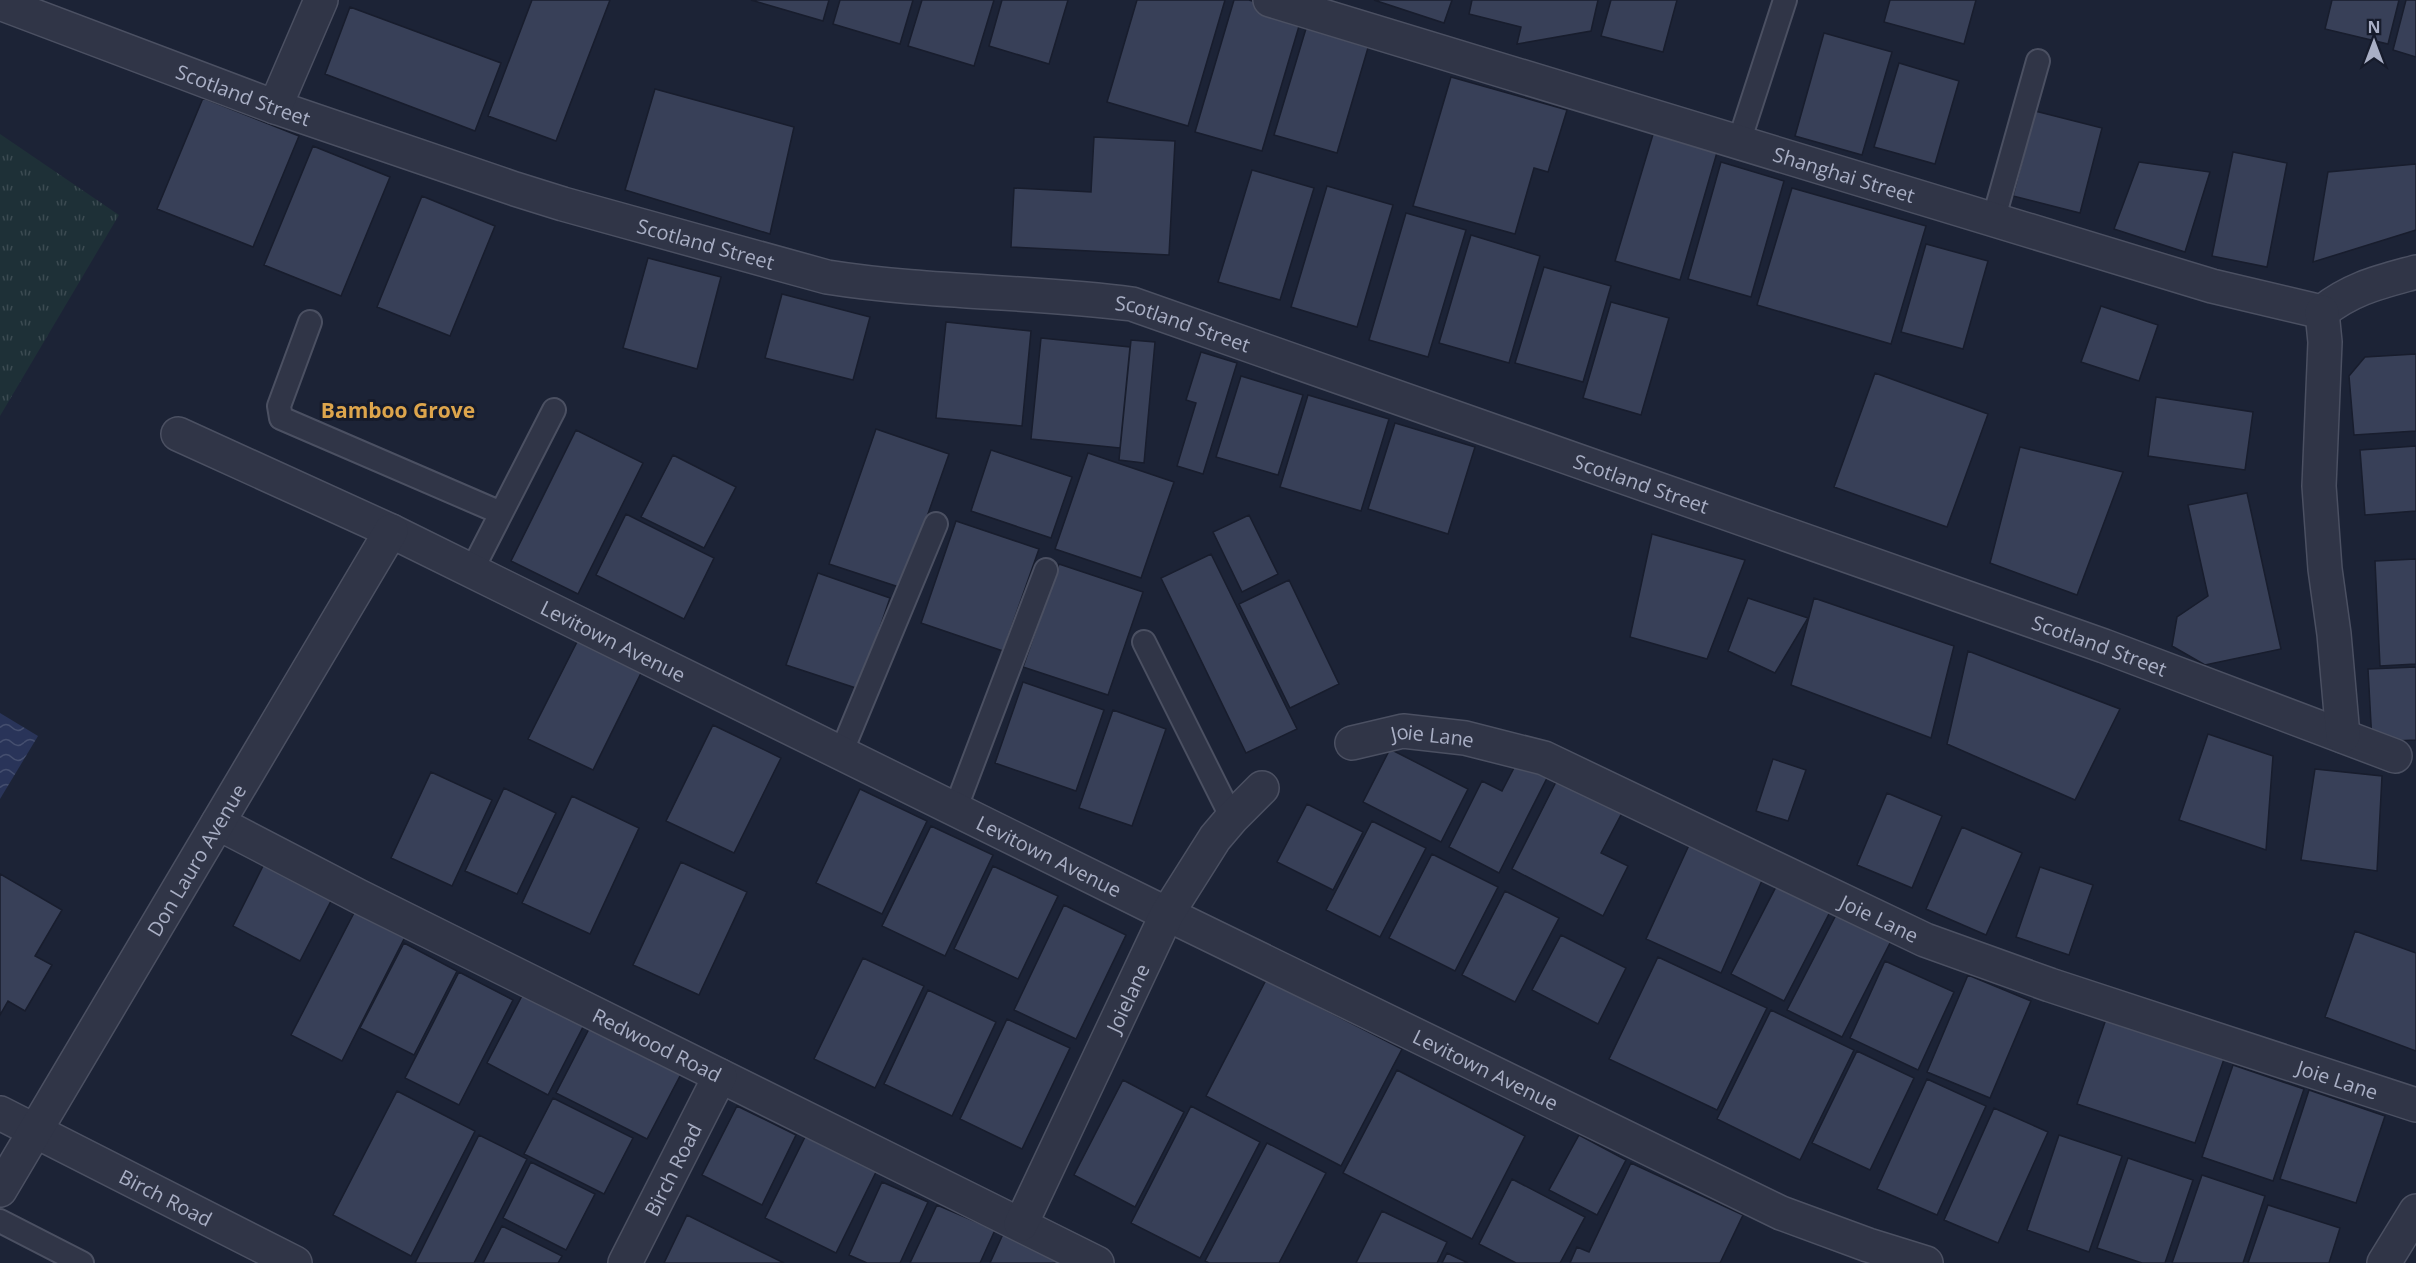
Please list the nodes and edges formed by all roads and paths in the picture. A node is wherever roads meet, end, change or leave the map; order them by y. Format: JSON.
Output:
{"nodes":[{"id":1,"x":321,"y":0,"type":"edge"},
{"id":2,"x":1270,"y":0,"type":"edge"},
{"id":3,"x":1785,"y":0,"type":"edge"},
{"id":4,"x":0,"y":3,"type":"edge"},
{"id":5,"x":2038,"y":61,"type":"dead end"},
{"id":6,"x":275,"y":107,"type":"junction"},
{"id":7,"x":1739,"y":142,"type":"junction"},
{"id":8,"x":1993,"y":221,"type":"junction"},
{"id":9,"x":2416,"y":272,"type":"edge"},
{"id":10,"x":2322,"y":312,"type":"junction"},
{"id":11,"x":310,"y":322,"type":"dead end"},
{"id":12,"x":554,"y":410,"type":"dead end"},
{"id":13,"x":178,"y":434,"type":"dead end"},
{"id":14,"x":501,"y":513,"type":"junction"},
{"id":15,"x":936,"y":524,"type":"dead end"},
{"id":16,"x":391,"y":531,"type":"junction"},
{"id":17,"x":1046,"y":570,"type":"dead end"},
{"id":18,"x":471,"y":572,"type":"junction"},
{"id":19,"x":1144,"y":642,"type":"dead end"},
{"id":20,"x":2343,"y":736,"type":"junction"},
{"id":21,"x":1352,"y":743,"type":"dead end"},
{"id":22,"x":841,"y":753,"type":"junction"},
{"id":23,"x":2395,"y":756,"type":"dead end"},
{"id":24,"x":1262,"y":788,"type":"dead end"},
{"id":25,"x":955,"y":810,"type":"junction"},
{"id":26,"x":1232,"y":818,"type":"junction"},
{"id":27,"x":218,"y":823,"type":"junction"},
{"id":28,"x":1167,"y":914,"type":"junction"},
{"id":29,"x":720,"y":1076,"type":"junction"},
{"id":30,"x":2416,"y":1105,"type":"edge"},
{"id":31,"x":0,"y":1113,"type":"edge"},
{"id":32,"x":36,"y":1131,"type":"junction"},
{"id":33,"x":0,"y":1190,"type":"edge"},
{"id":34,"x":2416,"y":1211,"type":"edge"},
{"id":35,"x":0,"y":1221,"type":"edge"},
{"id":36,"x":1021,"y":1224,"type":"junction"},
{"id":37,"x":82,"y":1263,"type":"edge"},
{"id":38,"x":295,"y":1263,"type":"edge"},
{"id":39,"x":625,"y":1263,"type":"edge"},
{"id":40,"x":1097,"y":1263,"type":"edge"},
{"id":41,"x":1926,"y":1263,"type":"edge"},
{"id":42,"x":2384,"y":1263,"type":"edge"}],
"edges":[{"from":1,"to":6,"type":"street"},
{"from":2,"to":7,"type":"street","name":"Shanghai Street"},
{"from":3,"to":7,"type":"lane"},
{"from":4,"to":6,"type":"street","name":"Scotland Street"},
{"from":5,"to":8,"type":"lane"},
{"from":6,"to":20,"type":"street","name":"Scotland Street"},
{"from":7,"to":8,"type":"street","name":"Shanghai Street"},
{"from":8,"to":10,"type":"street","name":"Shanghai Street"},
{"from":9,"to":10,"type":"street"},
{"from":10,"to":20,"type":"street"},
{"from":11,"to":14,"type":"lane"},
{"from":12,"to":14,"type":"lane"},
{"from":13,"to":16,"type":"street","name":"Levitown Avenue"},
{"from":14,"to":18,"type":"lane"},
{"from":15,"to":22,"type":"lane"},
{"from":16,"to":18,"type":"street","name":"Levitown Avenue"},
{"from":16,"to":27,"type":"street","name":"Don Lauro Avenue"},
{"from":17,"to":25,"type":"lane"},
{"from":18,"to":22,"type":"street","name":"Levitown Avenue"},
{"from":19,"to":26,"type":"lane"},
{"from":20,"to":23,"type":"street","name":"Scotland Street"},
{"from":21,"to":30,"type":"street","name":"Joie Lane"},
{"from":22,"to":25,"type":"street","name":"Levitown Avenue"},
{"from":24,"to":26,"type":"street","name":"Joielane"},
{"from":25,"to":28,"type":"street","name":"Levitown Avenue"},
{"from":26,"to":28,"type":"street","name":"Joielane"},
{"from":27,"to":29,"type":"street","name":"Redwood Road"},
{"from":27,"to":32,"type":"street","name":"Don Lauro Avenue"},
{"from":28,"to":36,"type":"street","name":"Joielane"},
{"from":28,"to":41,"type":"street","name":"Levitown Avenue"},
{"from":29,"to":36,"type":"street","name":"Redwood Road"},
{"from":29,"to":39,"type":"street","name":"Birch Road"},
{"from":31,"to":32,"type":"street","name":"Birch Road"},
{"from":32,"to":33,"type":"street","name":"Don Lauro Avenue"},
{"from":32,"to":38,"type":"street","name":"Birch Road"},
{"from":34,"to":42,"type":"street"},
{"from":35,"to":37,"type":"lane"},
{"from":36,"to":40,"type":"street","name":"Redwood Road"}]}
